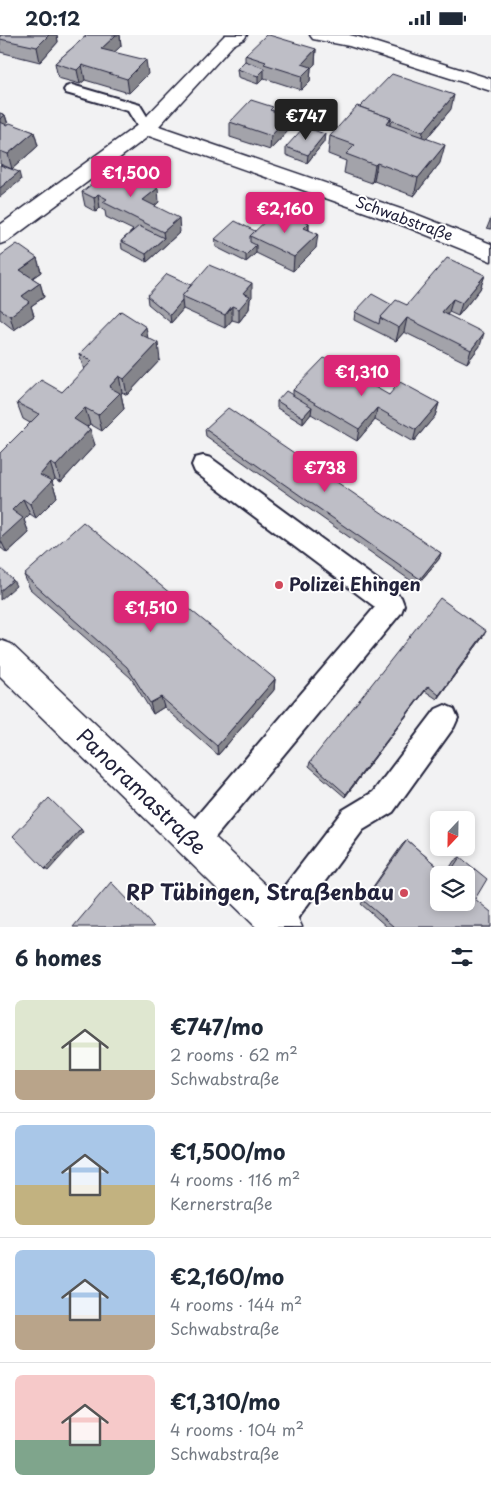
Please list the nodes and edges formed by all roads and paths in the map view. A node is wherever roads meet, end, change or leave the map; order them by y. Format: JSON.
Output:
{"nodes":[{"id":1,"x":238,"y":35,"type":"edge"},
{"id":2,"x":319,"y":35,"type":"edge"},
{"id":3,"x":491,"y":85,"type":"edge"},
{"id":4,"x":72,"y":90,"type":"dead end"},
{"id":5,"x":146,"y":128,"type":"junction"},
{"id":6,"x":0,"y":237,"type":"edge"},
{"id":7,"x":491,"y":253,"type":"edge"},
{"id":8,"x":203,"y":465,"type":"dead end"},
{"id":9,"x":0,"y":655,"type":"edge"},
{"id":10,"x":446,"y":718,"type":"dead end"},
{"id":11,"x":193,"y":842,"type":"junction"},
{"id":12,"x":280,"y":924,"type":"edge"}],
"edges":[{"from":1,"to":5,"type":"street"},
{"from":2,"to":3,"type":"street"},
{"from":4,"to":5,"type":"lane"},
{"from":5,"to":6,"type":"street"},
{"from":5,"to":7,"type":"street","name":"Schwabstraße"},
{"from":8,"to":11,"type":"lane"},
{"from":9,"to":11,"type":"street","name":"Panoramastraße"},
{"from":10,"to":12,"type":"lane"},
{"from":11,"to":12,"type":"street","name":"Panoramastraße"}]}
